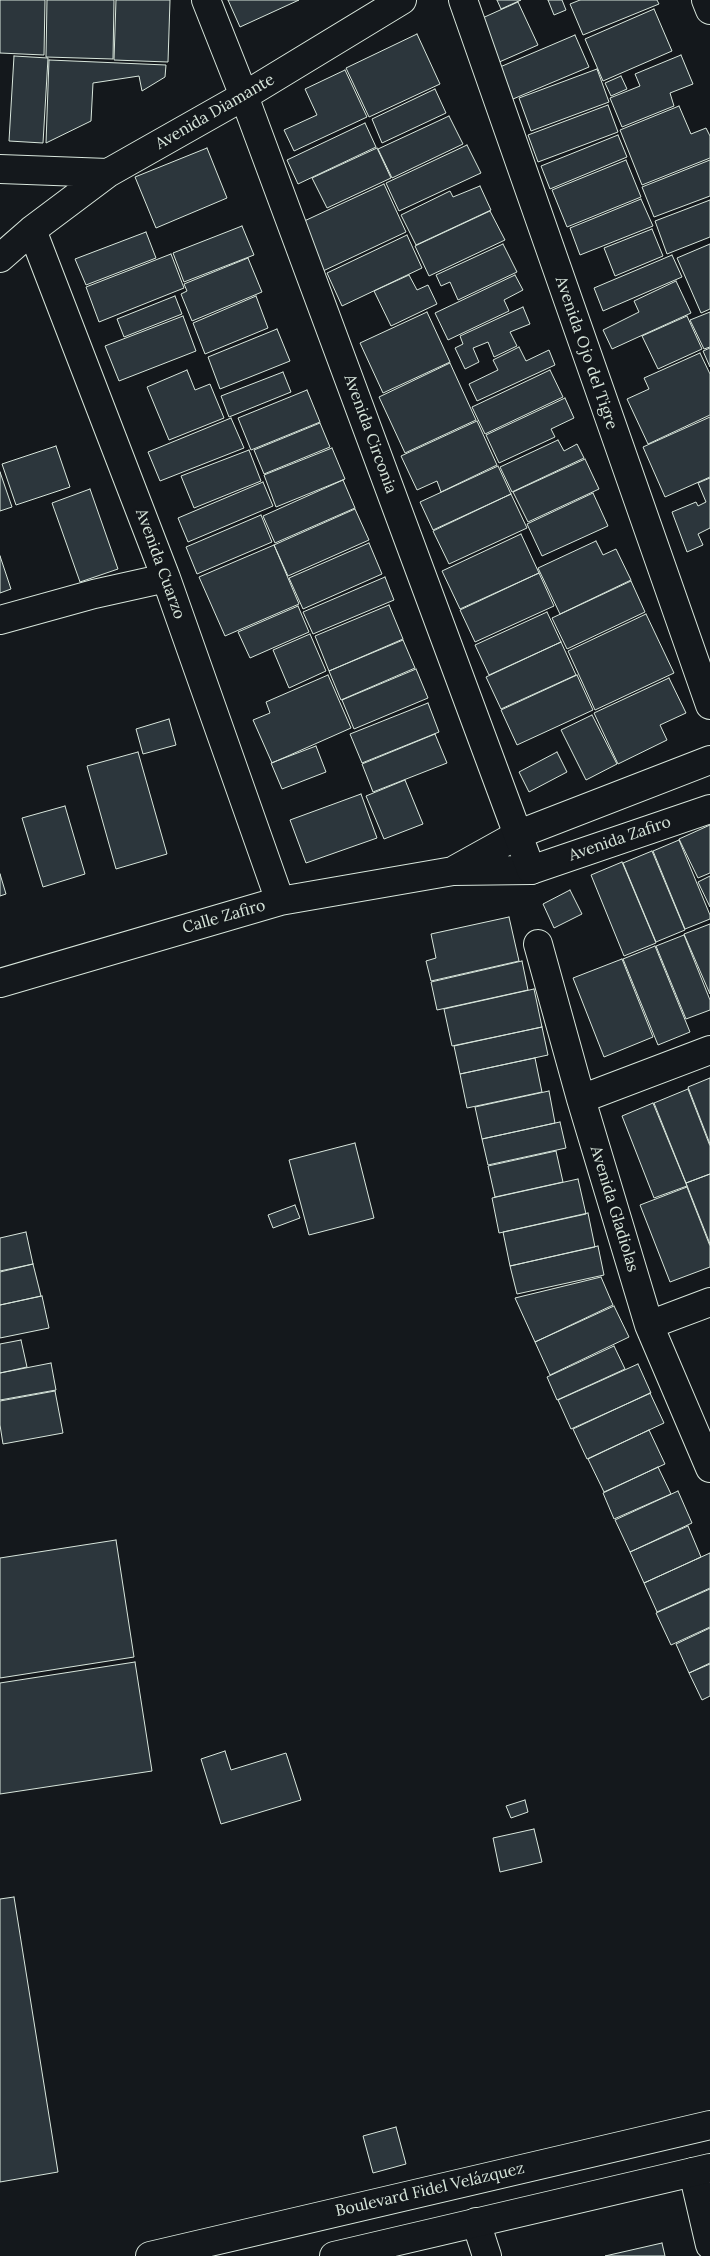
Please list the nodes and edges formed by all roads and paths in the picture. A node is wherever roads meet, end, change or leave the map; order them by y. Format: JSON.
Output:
{"nodes":[{"id":1,"x":206,"y":0,"type":"edge"},
{"id":2,"x":402,"y":0,"type":"edge"},
{"id":3,"x":463,"y":0,"type":"edge"},
{"id":4,"x":706,"y":0,"type":"edge"},
{"id":5,"x":710,"y":10,"type":"edge"},
{"id":6,"x":244,"y":96,"type":"junction"},
{"id":7,"x":0,"y":168,"type":"edge"},
{"id":8,"x":108,"y":173,"type":"junction"},
{"id":9,"x":32,"y":230,"type":"junction"},
{"id":10,"x":0,"y":258,"type":"edge"},
{"id":11,"x":166,"y":578,"type":"junction"},
{"id":12,"x":0,"y":620,"type":"edge"},
{"id":13,"x":710,"y":706,"type":"edge"},
{"id":14,"x":710,"y":760,"type":"edge"},
{"id":15,"x":710,"y":809,"type":"edge"},
{"id":16,"x":519,"y":834,"type":"junction"},
{"id":17,"x":531,"y":870,"type":"junction"},
{"id":18,"x":453,"y":871,"type":"junction"},
{"id":19,"x":280,"y":901,"type":"junction"},
{"id":20,"x":538,"y":944,"type":"dead end"},
{"id":21,"x":0,"y":983,"type":"edge"},
{"id":22,"x":710,"y":1050,"type":"edge"},
{"id":23,"x":581,"y":1099,"type":"junction"},
{"id":24,"x":710,"y":1302,"type":"edge"},
{"id":25,"x":650,"y":1325,"type":"junction"},
{"id":26,"x":710,"y":1468,"type":"edge"},
{"id":27,"x":710,"y":2125,"type":"edge"},
{"id":28,"x":702,"y":2170,"type":"edge"},
{"id":29,"x":389,"y":2200,"type":"junction"},
{"id":30,"x":476,"y":2222,"type":"junction"},
{"id":31,"x":399,"y":2240,"type":"junction"},
{"id":32,"x":710,"y":2245,"type":"edge"},
{"id":33,"x":150,"y":2256,"type":"edge"},
{"id":34,"x":334,"y":2256,"type":"edge"},
{"id":35,"x":487,"y":2256,"type":"edge"}],
"edges":[{"from":1,"to":6,"type":"street","name":"Avenida Circonia"},
{"from":2,"to":6,"type":"street","name":"Avenida Diamante"},
{"from":3,"to":13,"type":"street","name":"Avenida Ojo del Tigre"},
{"from":4,"to":5,"type":"street"},
{"from":6,"to":8,"type":"street","name":"Avenida Diamante"},
{"from":6,"to":16,"type":"street","name":"Avenida Circonia"},
{"from":7,"to":8,"type":"street"},
{"from":8,"to":9,"type":"street","name":"Avenida Diamante"},
{"from":9,"to":10,"type":"street","name":"Avenida Diamante"},
{"from":9,"to":11,"type":"street","name":"Avenida Cuarzo"},
{"from":11,"to":12,"type":"street"},
{"from":11,"to":19,"type":"street","name":"Avenida Cuarzo"},
{"from":14,"to":16,"type":"street","name":"Calle Zafiro"},
{"from":15,"to":17,"type":"street","name":"Avenida Zafiro"},
{"from":16,"to":17,"type":"street","name":"Avenida Circonia"},
{"from":16,"to":18,"type":"street","name":"Calle Zafiro"},
{"from":17,"to":18,"type":"street","name":"Calle Zafiro"},
{"from":18,"to":19,"type":"street","name":"Calle Zafiro"},
{"from":19,"to":21,"type":"street","name":"Calle Zafiro"},
{"from":20,"to":23,"type":"street","name":"Avenida Gladiolas"},
{"from":22,"to":23,"type":"street"},
{"from":23,"to":25,"type":"street","name":"Avenida Gladiolas"},
{"from":24,"to":25,"type":"street"},
{"from":25,"to":26,"type":"street","name":"Avenida Gladiolas"},
{"from":27,"to":29,"type":"street","name":"Boulevard Fidel Velázquez"},
{"from":28,"to":30,"type":"street"},
{"from":28,"to":32,"type":"street"},
{"from":29,"to":31,"type":"street"},
{"from":29,"to":33,"type":"street","name":"Boulevard Fidel Velázquez"},
{"from":30,"to":31,"type":"street"},
{"from":30,"to":35,"type":"street"},
{"from":31,"to":34,"type":"street"}]}
